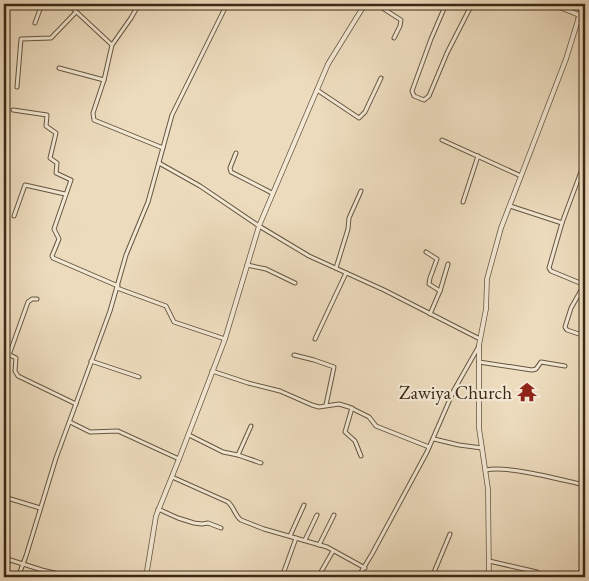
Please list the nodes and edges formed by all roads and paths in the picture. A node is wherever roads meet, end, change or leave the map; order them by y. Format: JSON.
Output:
{"nodes":[{"id":1,"x":42,"y":4,"type":"edge"},
{"id":2,"x":68,"y":4,"type":"edge"},
{"id":3,"x":138,"y":4,"type":"edge"},
{"id":4,"x":227,"y":4,"type":"edge"},
{"id":5,"x":365,"y":4,"type":"edge"},
{"id":6,"x":376,"y":4,"type":"edge"},
{"id":7,"x":446,"y":4,"type":"edge"},
{"id":8,"x":472,"y":4,"type":"edge"},
{"id":9,"x":552,"y":4,"type":"edge"},
{"id":10,"x":583,"y":4,"type":"edge"},
{"id":11,"x":76,"y":12,"type":"junction"},
{"id":12,"x":579,"y":16,"type":"junction"},
{"id":13,"x":585,"y":20,"type":"edge"},
{"id":14,"x":35,"y":23,"type":"dead end"},
{"id":15,"x":394,"y":38,"type":"dead end"},
{"id":16,"x":112,"y":45,"type":"junction"},
{"id":17,"x":59,"y":68,"type":"dead end"},
{"id":18,"x":381,"y":78,"type":"dead end"},
{"id":19,"x":104,"y":80,"type":"junction"},
{"id":20,"x":16,"y":86,"type":"dead end"},
{"id":21,"x":316,"y":90,"type":"junction"},
{"id":22,"x":13,"y":110,"type":"dead end"},
{"id":23,"x":442,"y":140,"type":"dead end"},
{"id":24,"x":163,"y":148,"type":"junction"},
{"id":25,"x":236,"y":153,"type":"dead end"},
{"id":26,"x":478,"y":156,"type":"junction"},
{"id":27,"x":585,"y":161,"type":"edge"},
{"id":28,"x":159,"y":163,"type":"junction"},
{"id":29,"x":522,"y":176,"type":"junction"},
{"id":30,"x":361,"y":191,"type":"dead end"},
{"id":31,"x":272,"y":193,"type":"junction"},
{"id":32,"x":65,"y":194,"type":"junction"},
{"id":33,"x":463,"y":202,"type":"dead end"},
{"id":34,"x":510,"y":206,"type":"junction"},
{"id":35,"x":14,"y":216,"type":"dead end"},
{"id":36,"x":562,"y":223,"type":"junction"},
{"id":37,"x":259,"y":226,"type":"junction"},
{"id":38,"x":426,"y":252,"type":"dead end"},
{"id":39,"x":448,"y":264,"type":"dead end"},
{"id":40,"x":247,"y":265,"type":"junction"},
{"id":41,"x":336,"y":268,"type":"junction"},
{"id":42,"x":346,"y":273,"type":"junction"},
{"id":43,"x":295,"y":283,"type":"dead end"},
{"id":44,"x":585,"y":285,"type":"edge"},
{"id":45,"x":117,"y":287,"type":"junction"},
{"id":46,"x":440,"y":291,"type":"junction"},
{"id":47,"x":37,"y":299,"type":"dead end"},
{"id":48,"x":430,"y":314,"type":"junction"},
{"id":49,"x":585,"y":336,"type":"edge"},
{"id":50,"x":225,"y":339,"type":"junction"},
{"id":51,"x":315,"y":339,"type":"dead end"},
{"id":52,"x":480,"y":339,"type":"junction"},
{"id":53,"x":479,"y":345,"type":"junction"},
{"id":54,"x":4,"y":352,"type":"edge"},
{"id":55,"x":10,"y":355,"type":"junction"},
{"id":56,"x":294,"y":355,"type":"dead end"},
{"id":57,"x":91,"y":361,"type":"junction"},
{"id":58,"x":480,"y":362,"type":"junction"},
{"id":59,"x":565,"y":366,"type":"dead end"},
{"id":60,"x":212,"y":372,"type":"junction"},
{"id":61,"x":139,"y":377,"type":"dead end"},
{"id":62,"x":76,"y":404,"type":"junction"},
{"id":63,"x":326,"y":406,"type":"junction"},
{"id":64,"x":352,"y":408,"type":"junction"},
{"id":65,"x":70,"y":422,"type":"junction"},
{"id":66,"x":251,"y":426,"type":"dead end"},
{"id":67,"x":189,"y":435,"type":"junction"},
{"id":68,"x":434,"y":438,"type":"junction"},
{"id":69,"x":429,"y":447,"type":"junction"},
{"id":70,"x":482,"y":448,"type":"junction"},
{"id":71,"x":238,"y":455,"type":"junction"},
{"id":72,"x":361,"y":456,"type":"dead end"},
{"id":73,"x":180,"y":459,"type":"junction"},
{"id":74,"x":261,"y":463,"type":"dead end"},
{"id":75,"x":486,"y":470,"type":"junction"},
{"id":76,"x":172,"y":476,"type":"junction"},
{"id":77,"x":585,"y":485,"type":"edge"},
{"id":78,"x":4,"y":497,"type":"edge"},
{"id":79,"x":304,"y":505,"type":"dead end"},
{"id":80,"x":40,"y":508,"type":"junction"},
{"id":81,"x":158,"y":509,"type":"junction"},
{"id":82,"x":317,"y":515,"type":"dead end"},
{"id":83,"x":334,"y":515,"type":"dead end"},
{"id":84,"x":220,"y":528,"type":"dead end"},
{"id":85,"x":450,"y":534,"type":"dead end"},
{"id":86,"x":290,"y":536,"type":"junction"},
{"id":87,"x":296,"y":538,"type":"junction"},
{"id":88,"x":304,"y":540,"type":"junction"},
{"id":89,"x":319,"y":544,"type":"junction"},
{"id":90,"x":333,"y":550,"type":"junction"},
{"id":91,"x":4,"y":558,"type":"edge"},
{"id":92,"x":489,"y":561,"type":"junction"},
{"id":93,"x":24,"y":564,"type":"junction"},
{"id":94,"x":365,"y":568,"type":"junction"},
{"id":95,"x":18,"y":577,"type":"edge"},
{"id":96,"x":71,"y":577,"type":"edge"},
{"id":97,"x":146,"y":577,"type":"edge"},
{"id":98,"x":282,"y":577,"type":"edge"},
{"id":99,"x":318,"y":577,"type":"edge"},
{"id":100,"x":358,"y":577,"type":"edge"},
{"id":101,"x":432,"y":577,"type":"edge"},
{"id":102,"x":489,"y":577,"type":"edge"},
{"id":103,"x":539,"y":577,"type":"edge"}],
"edges":[{"from":1,"to":14,"type":"street"},
{"from":2,"to":11,"type":"street"},
{"from":3,"to":16,"type":"street"},
{"from":4,"to":24,"type":"street"},
{"from":5,"to":21,"type":"street"},
{"from":6,"to":15,"type":"street"},
{"from":7,"to":8,"type":"street"},
{"from":9,"to":12,"type":"street"},
{"from":10,"to":12,"type":"street"},
{"from":11,"to":16,"type":"street"},
{"from":11,"to":20,"type":"street"},
{"from":12,"to":13,"type":"street"},
{"from":12,"to":29,"type":"street"},
{"from":16,"to":19,"type":"street"},
{"from":17,"to":19,"type":"street"},
{"from":18,"to":21,"type":"street"},
{"from":19,"to":24,"type":"street"},
{"from":21,"to":31,"type":"street"},
{"from":22,"to":32,"type":"street"},
{"from":23,"to":26,"type":"street"},
{"from":24,"to":28,"type":"street"},
{"from":25,"to":31,"type":"street"},
{"from":26,"to":29,"type":"street"},
{"from":26,"to":33,"type":"street"},
{"from":27,"to":36,"type":"street"},
{"from":28,"to":37,"type":"street"},
{"from":28,"to":45,"type":"street"},
{"from":29,"to":34,"type":"street"},
{"from":30,"to":41,"type":"street"},
{"from":31,"to":37,"type":"street"},
{"from":32,"to":35,"type":"street"},
{"from":32,"to":45,"type":"street"},
{"from":34,"to":36,"type":"street"},
{"from":34,"to":52,"type":"street"},
{"from":36,"to":44,"type":"street"},
{"from":37,"to":40,"type":"street"},
{"from":37,"to":41,"type":"street"},
{"from":38,"to":46,"type":"street"},
{"from":39,"to":46,"type":"street"},
{"from":40,"to":43,"type":"street"},
{"from":40,"to":50,"type":"street"},
{"from":41,"to":42,"type":"street"},
{"from":42,"to":48,"type":"street"},
{"from":42,"to":51,"type":"street"},
{"from":44,"to":49,"type":"street"},
{"from":45,"to":50,"type":"street"},
{"from":45,"to":57,"type":"street"},
{"from":46,"to":48,"type":"street"},
{"from":47,"to":55,"type":"street"},
{"from":48,"to":52,"type":"street"},
{"from":50,"to":60,"type":"street"},
{"from":52,"to":53,"type":"street"},
{"from":53,"to":58,"type":"street"},
{"from":53,"to":68,"type":"street"},
{"from":54,"to":55,"type":"street"},
{"from":55,"to":62,"type":"street"},
{"from":56,"to":63,"type":"street"},
{"from":57,"to":61,"type":"street"},
{"from":57,"to":62,"type":"street"},
{"from":58,"to":59,"type":"street"},
{"from":58,"to":70,"type":"street"},
{"from":60,"to":63,"type":"street"},
{"from":60,"to":67,"type":"street"},
{"from":62,"to":65,"type":"street"},
{"from":63,"to":64,"type":"street"},
{"from":64,"to":69,"type":"street"},
{"from":64,"to":72,"type":"street"},
{"from":65,"to":73,"type":"street"},
{"from":65,"to":80,"type":"street"},
{"from":66,"to":71,"type":"street"},
{"from":67,"to":71,"type":"street"},
{"from":67,"to":73,"type":"street"},
{"from":68,"to":69,"type":"street"},
{"from":68,"to":70,"type":"street"},
{"from":69,"to":94,"type":"street"},
{"from":70,"to":75,"type":"street"},
{"from":71,"to":74,"type":"street"},
{"from":73,"to":76,"type":"street"},
{"from":75,"to":77,"type":"street"},
{"from":75,"to":92,"type":"street"},
{"from":76,"to":81,"type":"street"},
{"from":76,"to":86,"type":"street"},
{"from":78,"to":80,"type":"street"},
{"from":79,"to":86,"type":"street"},
{"from":80,"to":93,"type":"street"},
{"from":81,"to":84,"type":"street"},
{"from":81,"to":97,"type":"street"},
{"from":82,"to":88,"type":"street"},
{"from":83,"to":89,"type":"street"},
{"from":85,"to":101,"type":"street"},
{"from":86,"to":87,"type":"street"},
{"from":87,"to":88,"type":"street"},
{"from":87,"to":98,"type":"street"},
{"from":88,"to":89,"type":"street"},
{"from":89,"to":90,"type":"street"},
{"from":90,"to":94,"type":"street"},
{"from":90,"to":99,"type":"street"},
{"from":91,"to":93,"type":"street"},
{"from":92,"to":102,"type":"street"},
{"from":92,"to":103,"type":"street"},
{"from":93,"to":95,"type":"street"},
{"from":93,"to":96,"type":"street"},
{"from":94,"to":100,"type":"street"}]}
